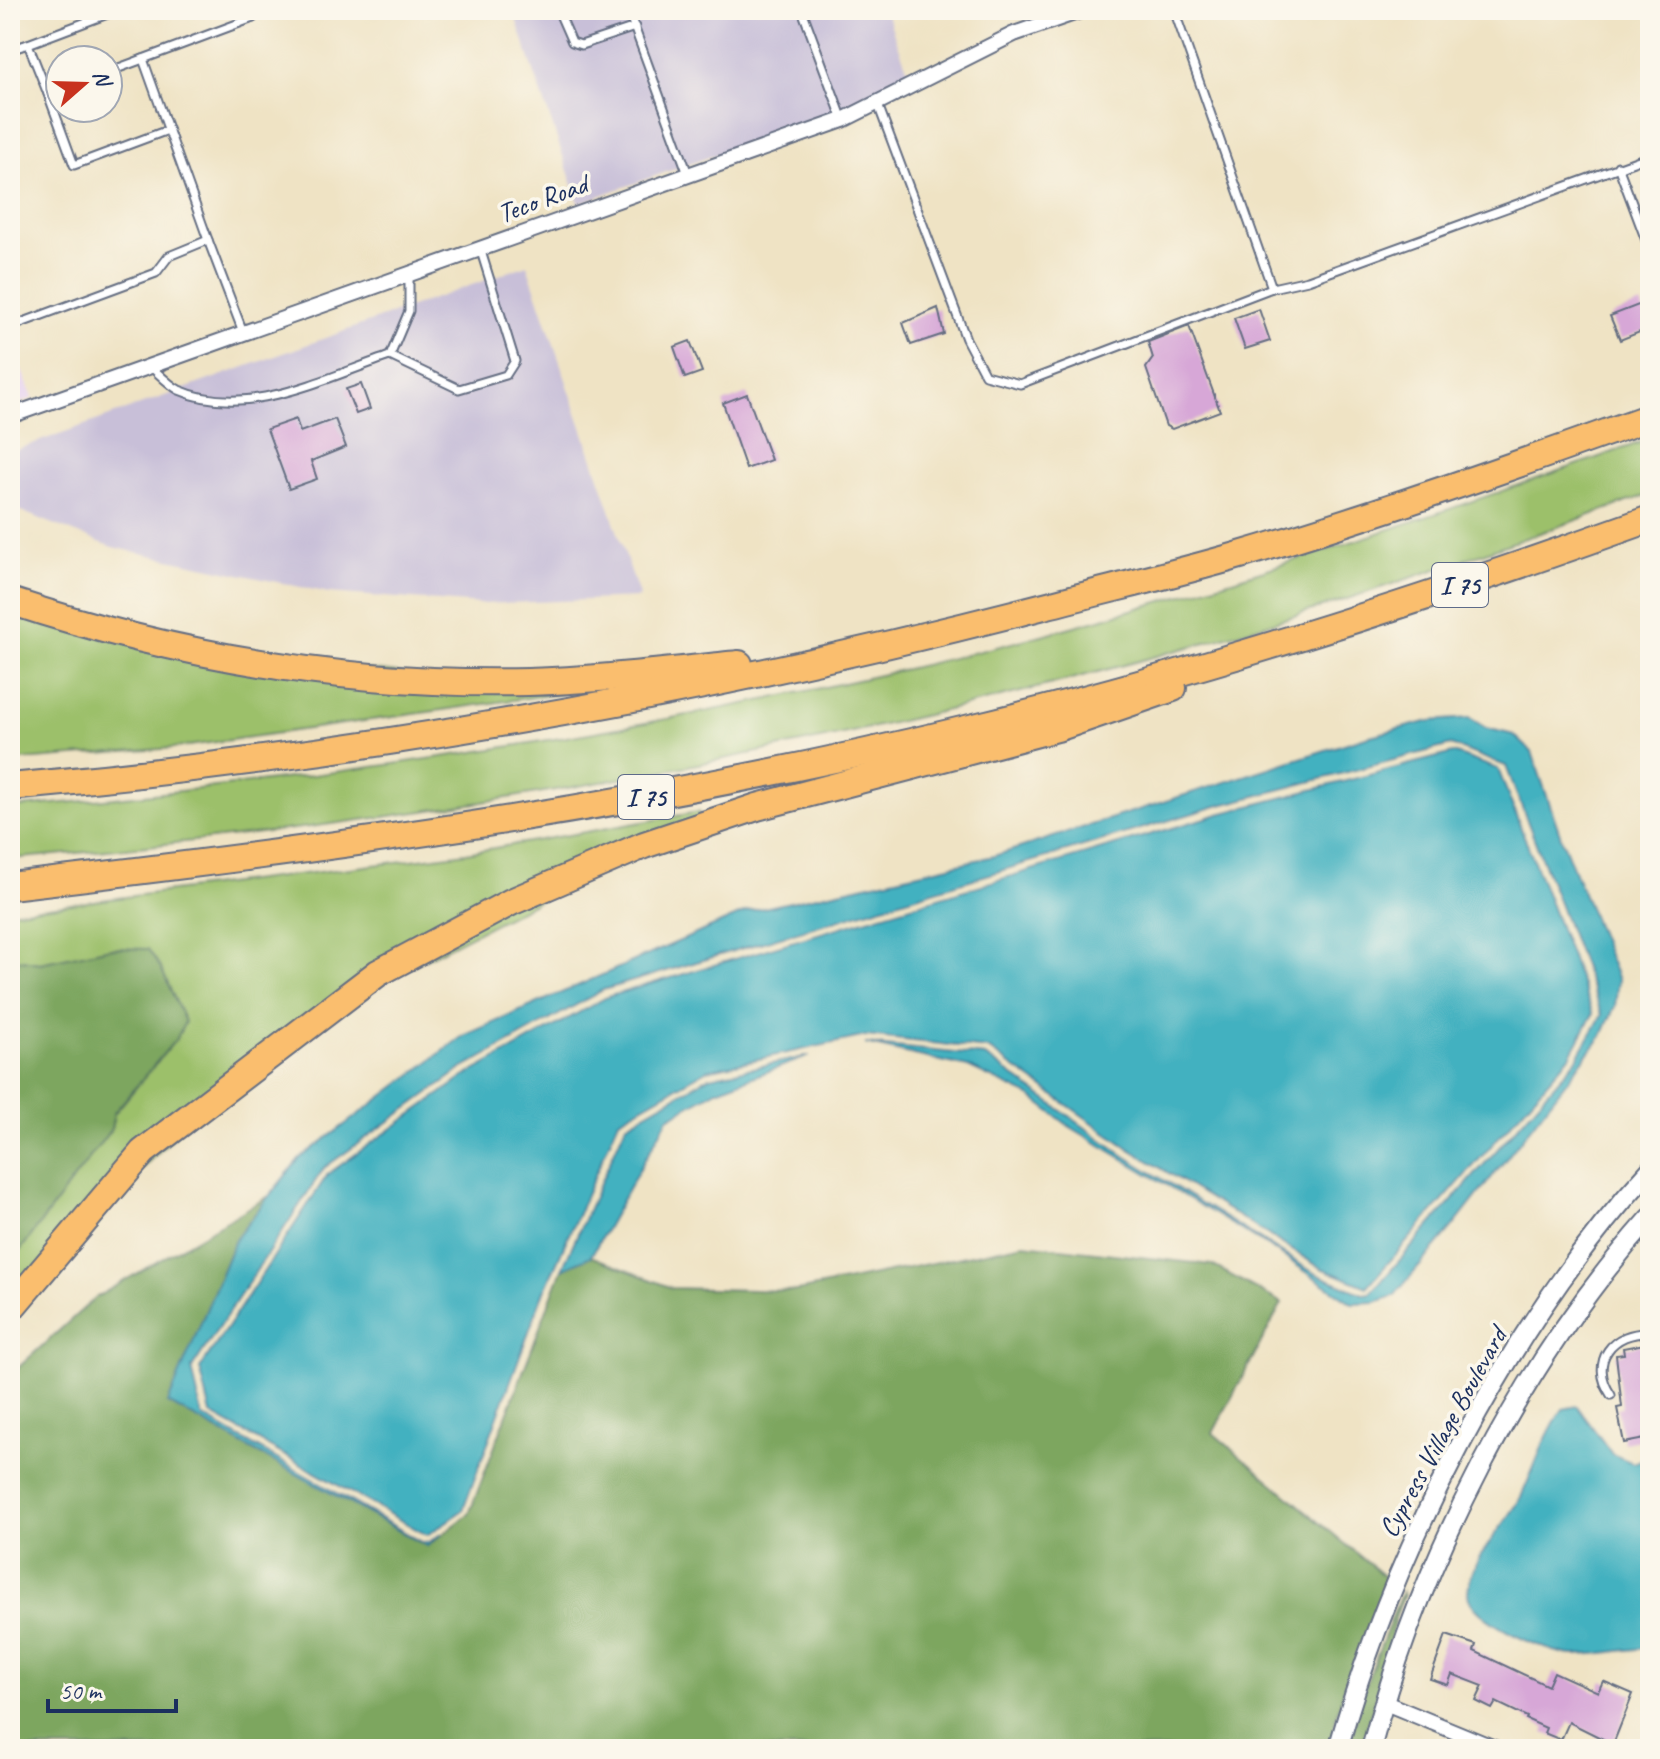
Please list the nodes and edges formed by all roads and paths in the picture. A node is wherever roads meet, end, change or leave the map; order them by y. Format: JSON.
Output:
{"nodes":[{"id":1,"x":118,"y":10,"type":"edge"},
{"id":2,"x":256,"y":10,"type":"edge"},
{"id":3,"x":558,"y":10,"type":"edge"},
{"id":4,"x":802,"y":10,"type":"edge"},
{"id":5,"x":1083,"y":10,"type":"edge"},
{"id":6,"x":1174,"y":10,"type":"edge"},
{"id":7,"x":632,"y":11,"type":"edge"},
{"id":8,"x":1042,"y":17,"type":"edge"},
{"id":9,"x":635,"y":27,"type":"junction"},
{"id":10,"x":28,"y":44,"type":"junction"},
{"id":11,"x":10,"y":50,"type":"edge"},
{"id":12,"x":143,"y":59,"type":"junction"},
{"id":13,"x":124,"y":66,"type":"edge"},
{"id":14,"x":44,"y":84,"type":"edge"},
{"id":15,"x":877,"y":102,"type":"junction"},
{"id":16,"x":843,"y":120,"type":"junction"},
{"id":17,"x":59,"y":124,"type":"edge"},
{"id":18,"x":168,"y":130,"type":"junction"},
{"id":19,"x":1650,"y":156,"type":"edge"},
{"id":20,"x":1618,"y":166,"type":"junction"},
{"id":21,"x":688,"y":174,"type":"junction"},
{"id":22,"x":208,"y":240,"type":"junction"},
{"id":23,"x":480,"y":248,"type":"junction"},
{"id":24,"x":1650,"y":251,"type":"edge"},
{"id":25,"x":409,"y":273,"type":"junction"},
{"id":26,"x":1272,"y":288,"type":"junction"},
{"id":27,"x":10,"y":327,"type":"edge"},
{"id":28,"x":243,"y":333,"type":"junction"},
{"id":29,"x":390,"y":356,"type":"junction"},
{"id":30,"x":150,"y":366,"type":"junction"},
{"id":31,"x":10,"y":416,"type":"edge"},
{"id":32,"x":1650,"y":417,"type":"edge"},
{"id":33,"x":1650,"y":519,"type":"edge"},
{"id":34,"x":10,"y":601,"type":"edge"},
{"id":35,"x":1269,"y":646,"type":"junction"},
{"id":36,"x":858,"y":652,"type":"junction"},
{"id":37,"x":10,"y":787,"type":"edge"},
{"id":38,"x":10,"y":886,"type":"edge"},
{"id":39,"x":1650,"y":1170,"type":"edge"},
{"id":40,"x":1650,"y":1218,"type":"edge"},
{"id":41,"x":10,"y":1309,"type":"edge"},
{"id":42,"x":1650,"y":1333,"type":"edge"},
{"id":43,"x":1611,"y":1395,"type":"dead end"},
{"id":44,"x":1383,"y":1702,"type":"junction"},
{"id":45,"x":1338,"y":1749,"type":"edge"},
{"id":46,"x":1371,"y":1749,"type":"edge"},
{"id":47,"x":1497,"y":1749,"type":"edge"}],
"edges":[{"from":1,"to":10,"type":"lane"},
{"from":2,"to":12,"type":"lane"},
{"from":3,"to":9,"type":"lane"},
{"from":4,"to":16,"type":"lane"},
{"from":5,"to":8,"type":"street","name":"Teco Road"},
{"from":6,"to":26,"type":"lane"},
{"from":7,"to":9,"type":"lane"},
{"from":8,"to":15,"type":"street","name":"Teco Road"},
{"from":9,"to":21,"type":"lane"},
{"from":10,"to":11,"type":"lane"},
{"from":10,"to":14,"type":"lane"},
{"from":12,"to":13,"type":"lane"},
{"from":12,"to":18,"type":"lane"},
{"from":15,"to":16,"type":"street","name":"Teco Road"},
{"from":15,"to":26,"type":"lane"},
{"from":16,"to":21,"type":"street","name":"Teco Road"},
{"from":17,"to":18,"type":"lane"},
{"from":18,"to":22,"type":"lane"},
{"from":19,"to":20,"type":"lane"},
{"from":20,"to":24,"type":"lane"},
{"from":20,"to":26,"type":"lane"},
{"from":21,"to":23,"type":"street","name":"Teco Road"},
{"from":22,"to":27,"type":"lane"},
{"from":22,"to":28,"type":"lane"},
{"from":23,"to":25,"type":"street","name":"Teco Road"},
{"from":23,"to":29,"type":"lane"},
{"from":25,"to":28,"type":"street","name":"Teco Road"},
{"from":25,"to":29,"type":"lane"},
{"from":28,"to":30,"type":"street","name":"Teco Road"},
{"from":29,"to":30,"type":"lane"},
{"from":30,"to":31,"type":"street","name":"Teco Road"},
{"from":32,"to":36,"type":"highway"},
{"from":33,"to":35,"type":"highway","number":"I 75"},
{"from":34,"to":36,"type":"highway"},
{"from":35,"to":38,"type":"highway","number":"I 75"},
{"from":35,"to":41,"type":"highway"},
{"from":36,"to":37,"type":"highway"},
{"from":39,"to":45,"type":"street","name":"Cypress Village Boulevard"},
{"from":40,"to":44,"type":"street","name":"Cypress Village Boulevard"},
{"from":42,"to":43,"type":"lane"},
{"from":44,"to":46,"type":"street","name":"Cypress Village Boulevard"},
{"from":44,"to":47,"type":"street"}]}
